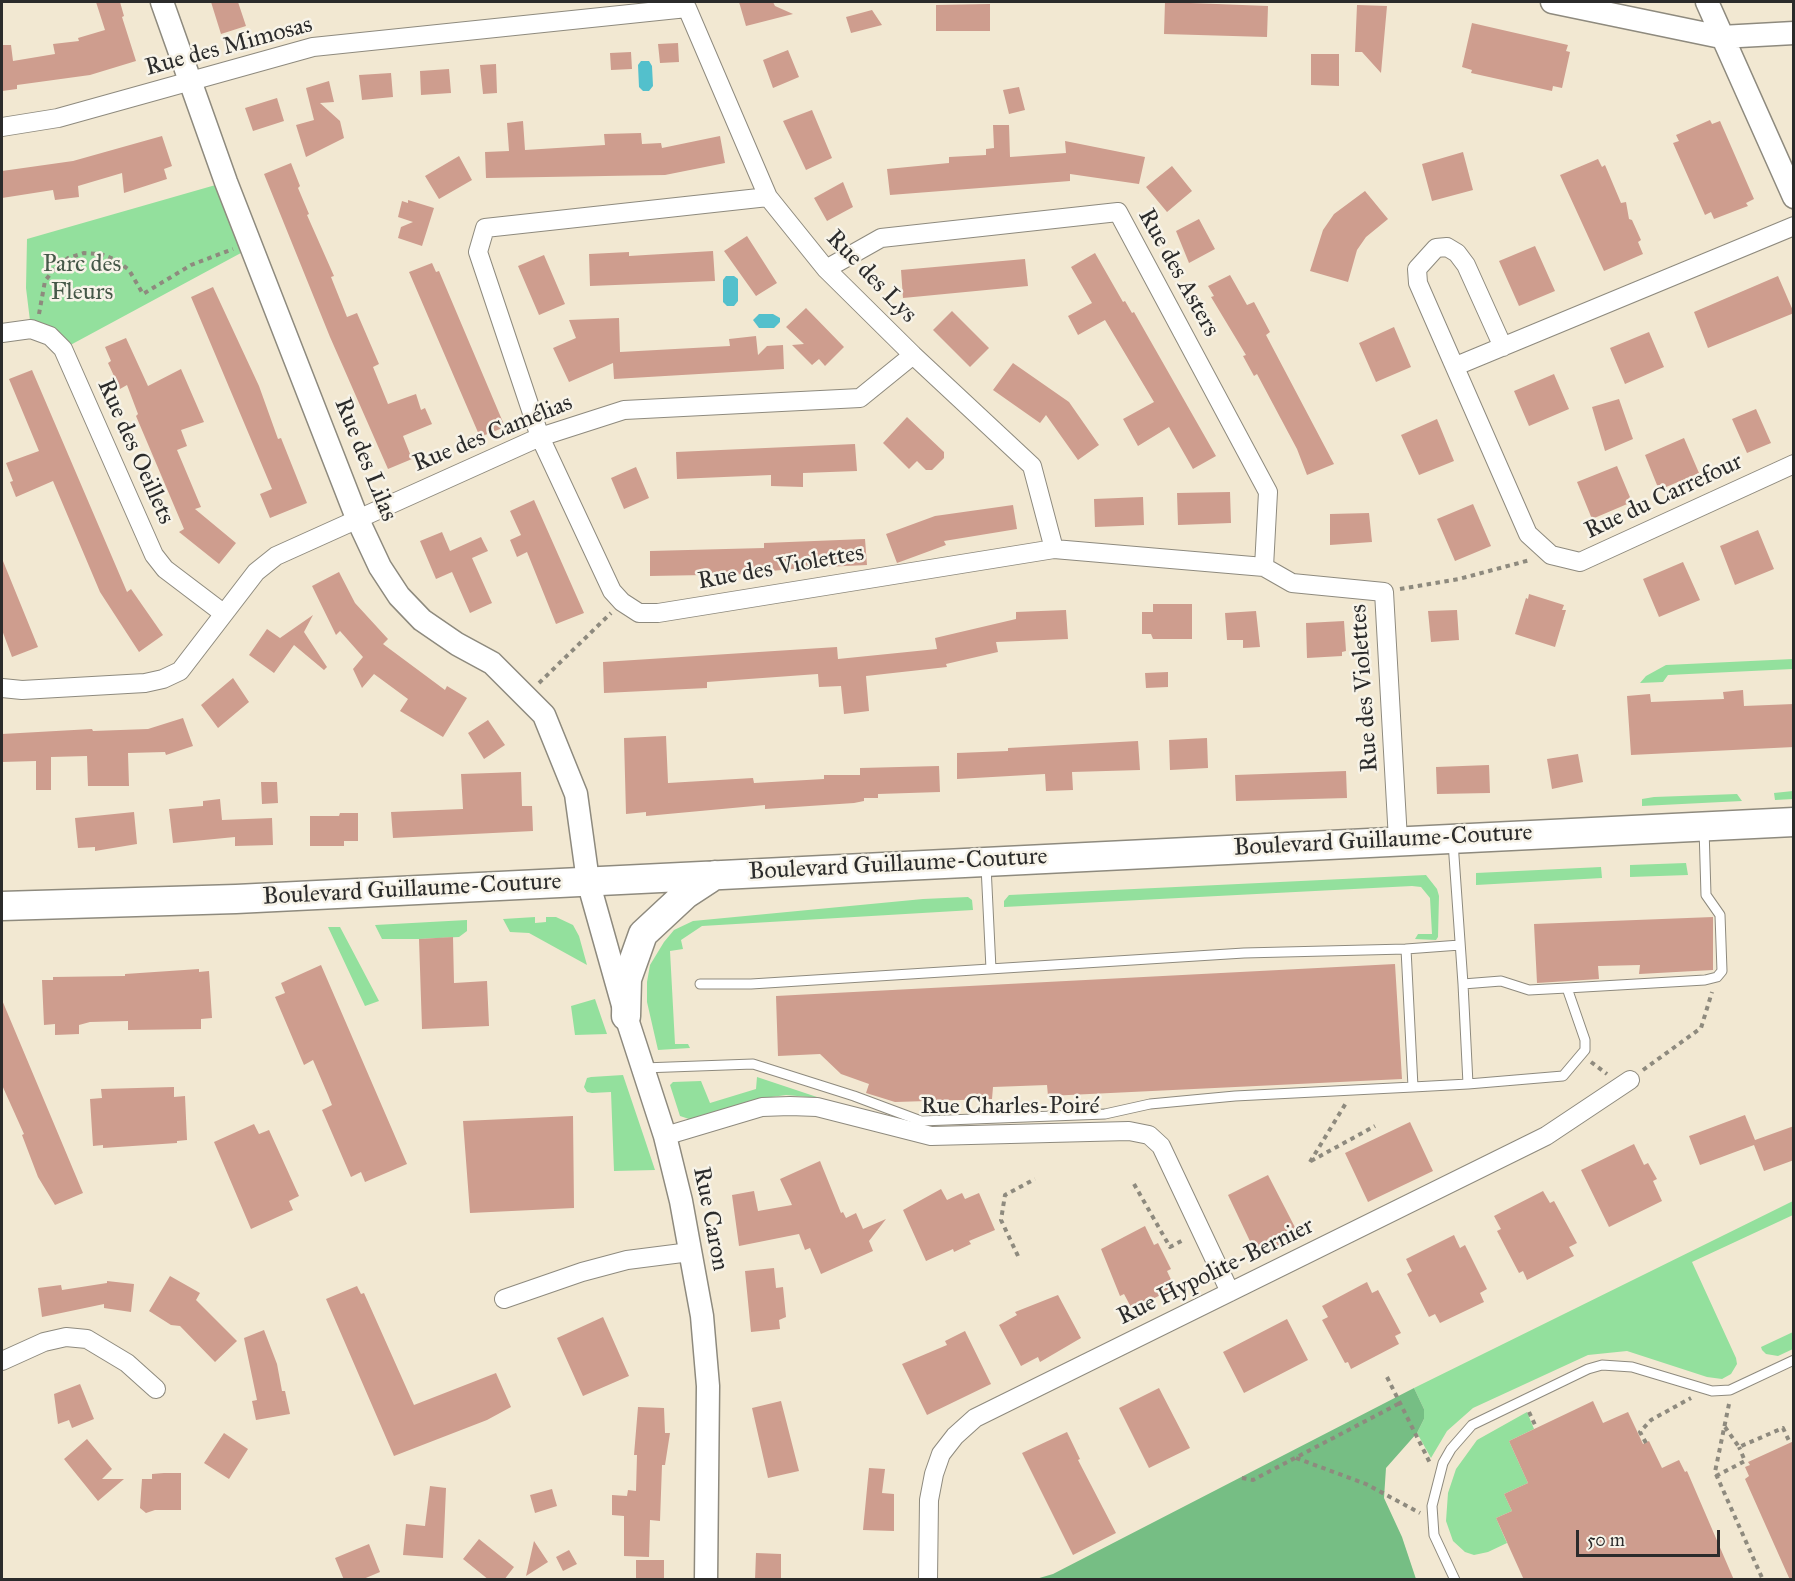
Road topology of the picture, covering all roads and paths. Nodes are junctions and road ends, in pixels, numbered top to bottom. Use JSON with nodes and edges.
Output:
{"nodes":[{"id":1,"x":162,"y":2,"type":"edge"},
{"id":2,"x":1552,"y":2,"type":"edge"},
{"id":3,"x":1707,"y":2,"type":"edge"},
{"id":4,"x":687,"y":8,"type":"joint"},
{"id":5,"x":1794,"y":33,"type":"edge"},
{"id":6,"x":1721,"y":37,"type":"junction"},
{"id":7,"x":192,"y":81,"type":"junction"},
{"id":8,"x":2,"y":127,"type":"edge"},
{"id":9,"x":768,"y":197,"type":"junction"},
{"id":10,"x":1794,"y":197,"type":"edge"},
{"id":11,"x":1794,"y":226,"type":"edge"},
{"id":12,"x":250,"y":243,"type":"junction"},
{"id":13,"x":826,"y":269,"type":"junction"},
{"id":14,"x":37,"y":331,"type":"junction"},
{"id":15,"x":2,"y":333,"type":"edge"},
{"id":16,"x":1503,"y":347,"type":"junction"},
{"id":17,"x":913,"y":355,"type":"junction"},
{"id":18,"x":1456,"y":366,"type":"junction"},
{"id":19,"x":540,"y":437,"type":"junction"},
{"id":20,"x":1794,"y":464,"type":"edge"},
{"id":21,"x":357,"y":518,"type":"junction"},
{"id":22,"x":1054,"y":549,"type":"junction"},
{"id":23,"x":1551,"y":555,"type":"junction"},
{"id":24,"x":1264,"y":567,"type":"junction"},
{"id":25,"x":1384,"y":592,"type":"junction"},
{"id":26,"x":622,"y":602,"type":"junction"},
{"id":27,"x":223,"y":613,"type":"junction"},
{"id":28,"x":540,"y":682,"type":"dead end"},
{"id":29,"x":2,"y":688,"type":"edge"},
{"id":30,"x":1794,"y":822,"type":"edge"},
{"id":31,"x":1704,"y":826,"type":"junction"},
{"id":32,"x":1453,"y":838,"type":"junction"},
{"id":33,"x":1398,"y":840,"type":"junction"},
{"id":34,"x":986,"y":861,"type":"junction"},
{"id":35,"x":716,"y":874,"type":"junction"},
{"id":36,"x":588,"y":881,"type":"junction"},
{"id":37,"x":2,"y":906,"type":"edge"},
{"id":38,"x":1460,"y":945,"type":"junction"},
{"id":39,"x":1407,"y":949,"type":"junction"},
{"id":40,"x":991,"y":969,"type":"junction"},
{"id":41,"x":1717,"y":977,"type":"junction"},
{"id":42,"x":699,"y":984,"type":"dead end"},
{"id":43,"x":1463,"y":984,"type":"junction"},
{"id":44,"x":1568,"y":988,"type":"junction"},
{"id":45,"x":626,"y":1016,"type":"junction"},
{"id":46,"x":1581,"y":1054,"type":"junction"},
{"id":47,"x":643,"y":1068,"type":"junction"},
{"id":48,"x":1626,"y":1083,"type":"junction"},
{"id":49,"x":1468,"y":1084,"type":"junction"},
{"id":50,"x":1413,"y":1087,"type":"junction"},
{"id":51,"x":1354,"y":1090,"type":"junction"},
{"id":52,"x":1375,"y":1126,"type":"dead end"},
{"id":53,"x":665,"y":1136,"type":"junction"},
{"id":54,"x":1035,"y":1179,"type":"dead end"},
{"id":55,"x":1134,"y":1184,"type":"dead end"},
{"id":56,"x":1200,"y":1231,"type":"junction"},
{"id":57,"x":690,"y":1252,"type":"junction"},
{"id":58,"x":1018,"y":1256,"type":"dead end"},
{"id":59,"x":1230,"y":1292,"type":"junction"},
{"id":60,"x":504,"y":1299,"type":"dead end"},
{"id":61,"x":1794,"y":1360,"type":"edge"},
{"id":62,"x":2,"y":1361,"type":"edge"},
{"id":63,"x":1387,"y":1377,"type":"dead end"},
{"id":64,"x":1697,"y":1387,"type":"junction"},
{"id":65,"x":156,"y":1389,"type":"dead end"},
{"id":66,"x":1400,"y":1404,"type":"junction"},
{"id":67,"x":1730,"y":1404,"type":"dead end"},
{"id":68,"x":1725,"y":1426,"type":"junction"},
{"id":69,"x":1646,"y":1443,"type":"dead end"},
{"id":70,"x":1790,"y":1443,"type":"dead end"},
{"id":71,"x":1739,"y":1447,"type":"junction"},
{"id":72,"x":1296,"y":1458,"type":"junction"},
{"id":73,"x":1440,"y":1470,"type":"junction"},
{"id":74,"x":1716,"y":1476,"type":"junction"},
{"id":75,"x":1242,"y":1478,"type":"dead end"},
{"id":76,"x":1432,"y":1518,"type":"junction"},
{"id":77,"x":706,"y":1580,"type":"edge"},
{"id":78,"x":928,"y":1580,"type":"edge"},
{"id":79,"x":1455,"y":1580,"type":"edge"},
{"id":80,"x":1762,"y":1580,"type":"edge"}],
"edges":[{"from":1,"to":7,"type":"street","name":"Rue des Lilas"},
{"from":2,"to":6,"type":"street"},
{"from":3,"to":6,"type":"street"},
{"from":4,"to":7,"type":"street","name":"Rue des Mimosas"},
{"from":4,"to":9,"type":"street","name":"Rue des Lys"},
{"from":5,"to":6,"type":"street"},
{"from":6,"to":10,"type":"street"},
{"from":7,"to":8,"type":"street","name":"Rue des Mimosas"},
{"from":7,"to":12,"type":"street","name":"Rue des Lilas"},
{"from":9,"to":13,"type":"street","name":"Rue des Lys"},
{"from":9,"to":19,"type":"street"},
{"from":11,"to":16,"type":"street"},
{"from":12,"to":14,"type":"path"},
{"from":12,"to":21,"type":"street","name":"Rue des Lilas"},
{"from":13,"to":17,"type":"street","name":"Rue des Lys"},
{"from":13,"to":24,"type":"street","name":"Rue des Asters"},
{"from":14,"to":15,"type":"street"},
{"from":14,"to":27,"type":"street","name":"Rue des Oeillets"},
{"from":16,"to":18,"type":"street"},
{"from":16,"to":18,"type":"street","name":"Rue du Carrefour"},
{"from":17,"to":19,"type":"street","name":"Rue des Camélias"},
{"from":17,"to":22,"type":"street","name":"Rue des Lys"},
{"from":18,"to":23,"type":"street","name":"Rue du Carrefour"},
{"from":19,"to":21,"type":"street","name":"Rue des Camélias"},
{"from":19,"to":26,"type":"street"},
{"from":20,"to":23,"type":"street","name":"Rue du Carrefour"},
{"from":21,"to":27,"type":"street","name":"Rue des Camélias"},
{"from":21,"to":36,"type":"street","name":"Rue des Lilas"},
{"from":22,"to":24,"type":"street","name":"Rue des Violettes"},
{"from":22,"to":26,"type":"street","name":"Rue des Violettes"},
{"from":23,"to":25,"type":"path"},
{"from":24,"to":25,"type":"street","name":"Rue des Violettes"},
{"from":25,"to":33,"type":"street","name":"Rue des Violettes"},
{"from":26,"to":28,"type":"path"},
{"from":27,"to":29,"type":"street","name":"Rue des Camélias"},
{"from":30,"to":31,"type":"main road","name":"Boulevard Guillaume-Couture"},
{"from":31,"to":32,"type":"main road","name":"Boulevard Guillaume-Couture"},
{"from":31,"to":41,"type":"lane"},
{"from":32,"to":33,"type":"main road","name":"Boulevard Guillaume-Couture"},
{"from":32,"to":38,"type":"lane"},
{"from":33,"to":34,"type":"main road","name":"Boulevard Guillaume-Couture"},
{"from":34,"to":35,"type":"main road","name":"Boulevard Guillaume-Couture"},
{"from":34,"to":40,"type":"lane"},
{"from":35,"to":36,"type":"main road","name":"Boulevard Guillaume-Couture"},
{"from":35,"to":45,"type":"main road"},
{"from":36,"to":37,"type":"main road","name":"Boulevard Guillaume-Couture"},
{"from":36,"to":45,"type":"street","name":"Rue Caron"},
{"from":38,"to":39,"type":"lane"},
{"from":38,"to":43,"type":"lane"},
{"from":39,"to":40,"type":"lane"},
{"from":39,"to":50,"type":"lane"},
{"from":40,"to":42,"type":"lane"},
{"from":41,"to":44,"type":"lane"},
{"from":41,"to":48,"type":"path"},
{"from":43,"to":44,"type":"lane"},
{"from":43,"to":49,"type":"lane"},
{"from":44,"to":46,"type":"lane"},
{"from":45,"to":47,"type":"street","name":"Rue Caron"},
{"from":46,"to":48,"type":"path"},
{"from":46,"to":49,"type":"lane"},
{"from":47,"to":51,"type":"lane"},
{"from":47,"to":53,"type":"street","name":"Rue Caron"},
{"from":48,"to":59,"type":"street","name":"Rue Hypolite-Bernier"},
{"from":49,"to":50,"type":"lane"},
{"from":50,"to":51,"type":"lane"},
{"from":51,"to":52,"type":"path"},
{"from":53,"to":56,"type":"street","name":"Rue Charles-Poiré"},
{"from":53,"to":57,"type":"street","name":"Rue Caron"},
{"from":54,"to":58,"type":"path"},
{"from":55,"to":56,"type":"path"},
{"from":56,"to":59,"type":"street","name":"Rue Charles-Poiré"},
{"from":57,"to":60,"type":"street"},
{"from":57,"to":77,"type":"street","name":"Rue Caron"},
{"from":59,"to":78,"type":"street","name":"Rue Hypolite-Bernier"},
{"from":61,"to":64,"type":"lane"},
{"from":62,"to":65,"type":"street"},
{"from":63,"to":66,"type":"path"},
{"from":64,"to":69,"type":"path"},
{"from":64,"to":73,"type":"lane"},
{"from":66,"to":72,"type":"path"},
{"from":66,"to":73,"type":"path"},
{"from":67,"to":68,"type":"path"},
{"from":68,"to":71,"type":"path"},
{"from":68,"to":74,"type":"path"},
{"from":70,"to":71,"type":"path"},
{"from":71,"to":74,"type":"path"},
{"from":72,"to":75,"type":"path"},
{"from":72,"to":76,"type":"path"},
{"from":73,"to":76,"type":"lane"},
{"from":74,"to":80,"type":"path"},
{"from":76,"to":79,"type":"lane"}]}
